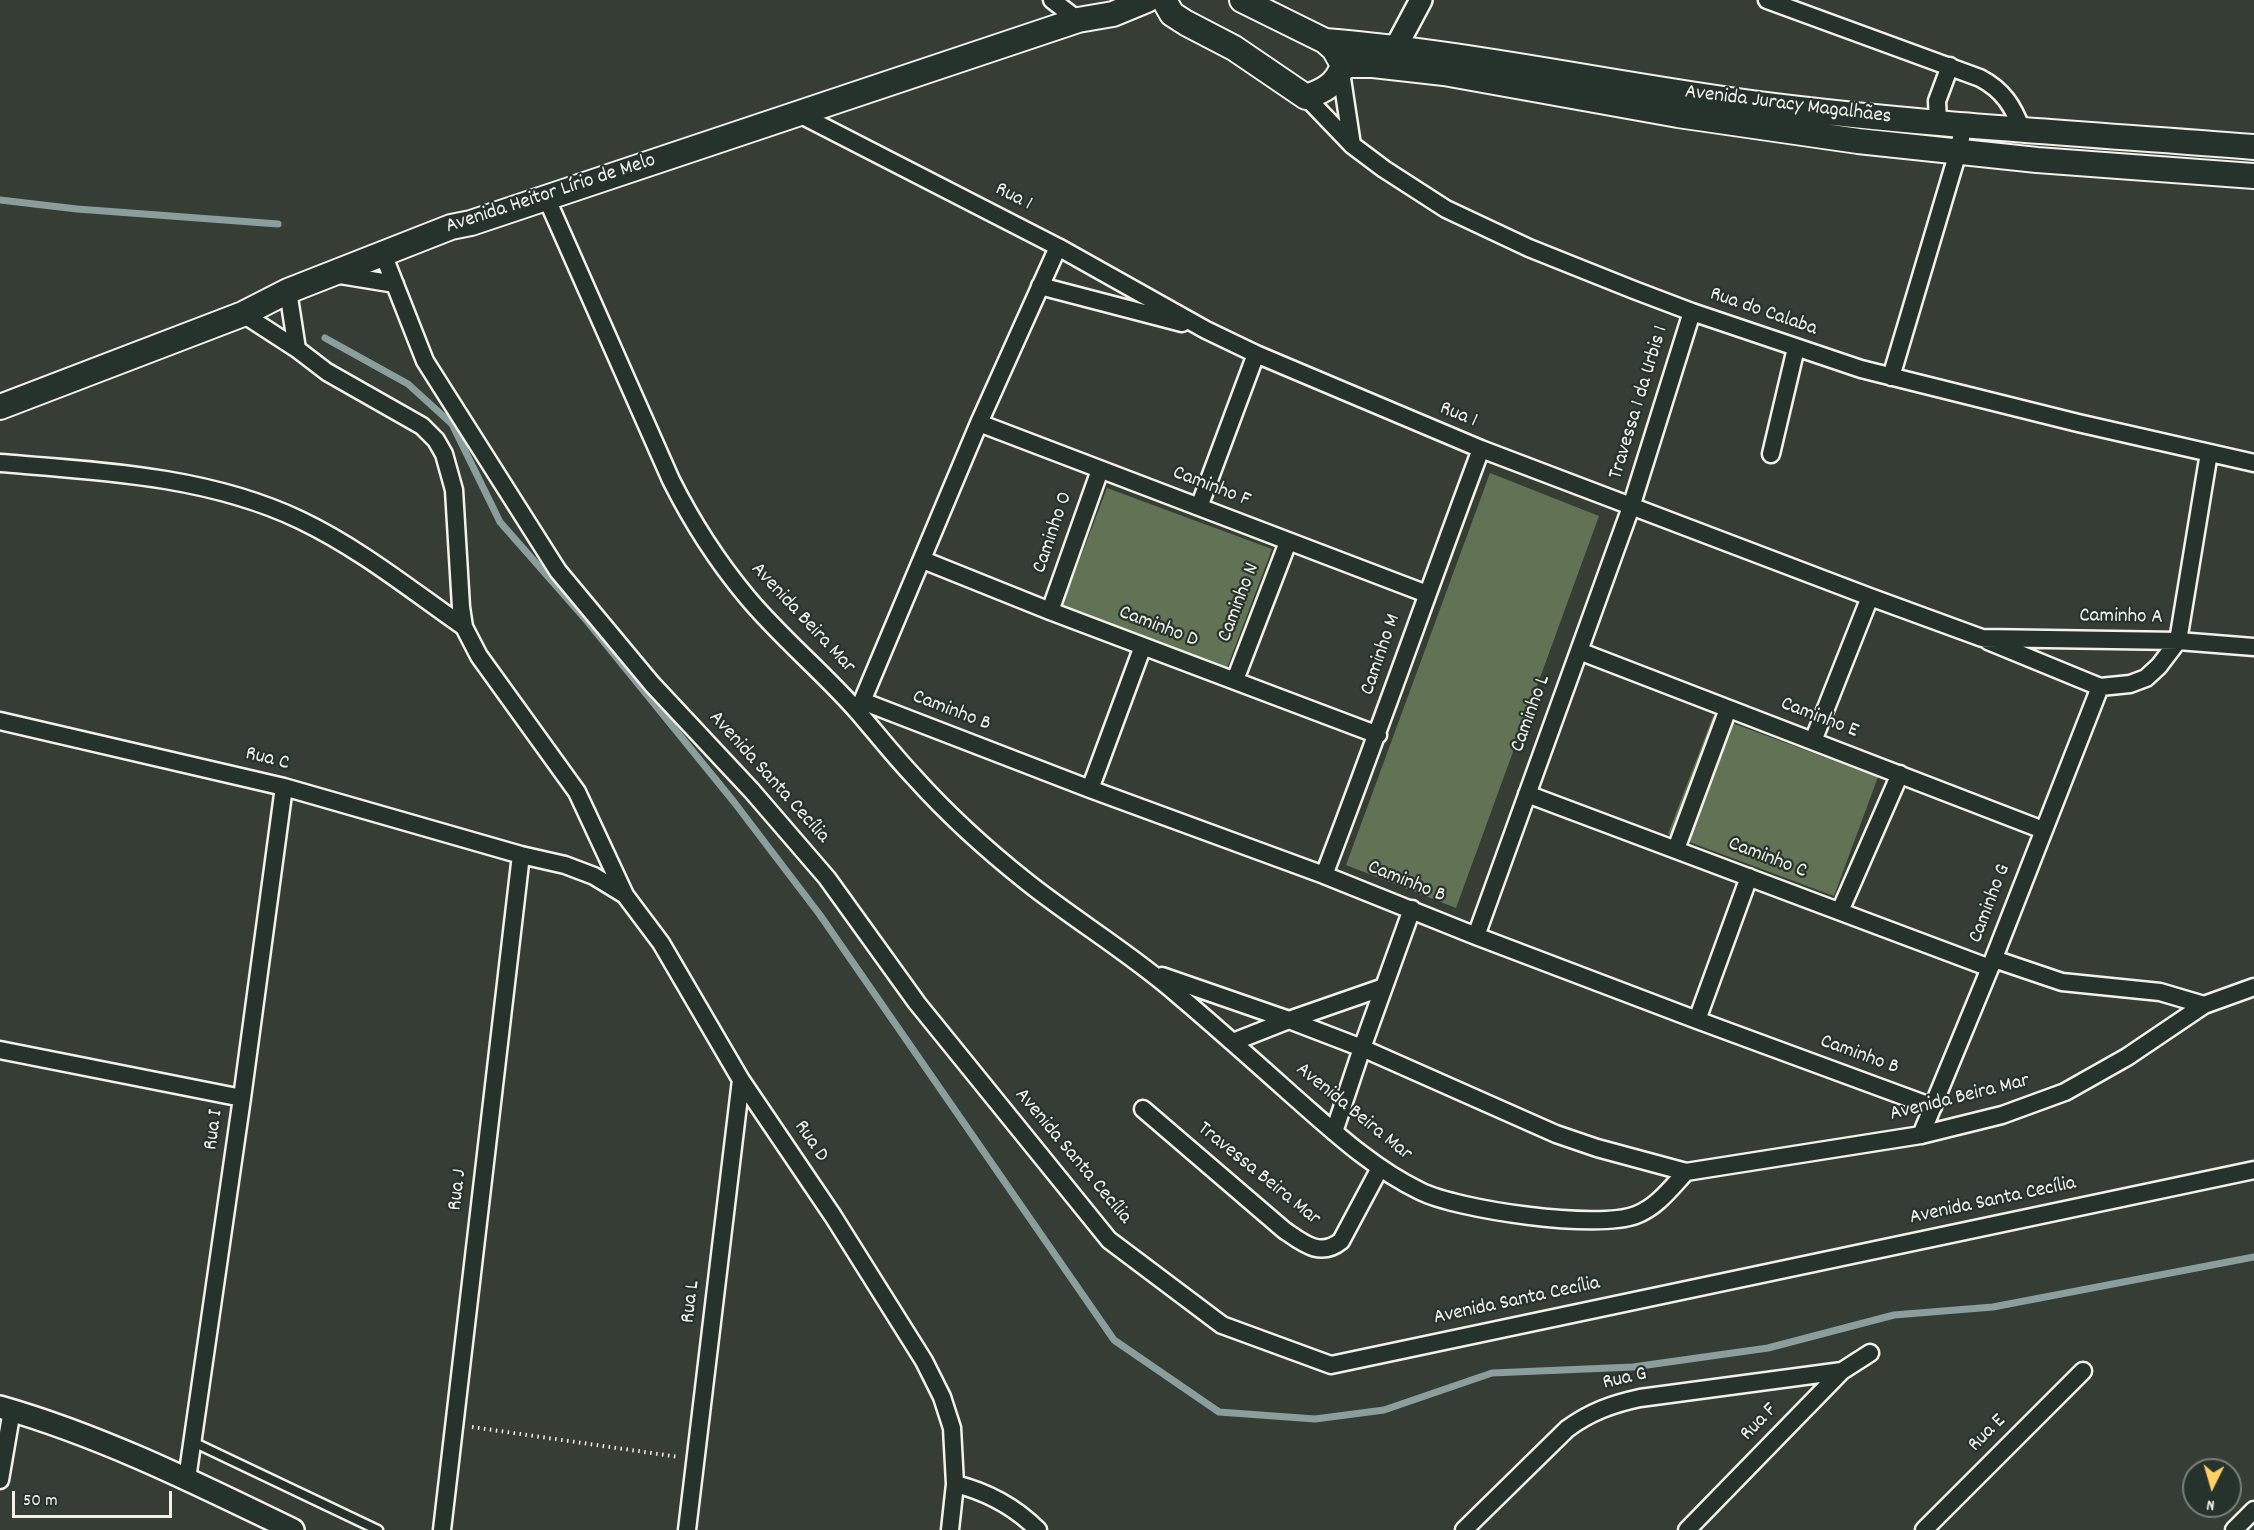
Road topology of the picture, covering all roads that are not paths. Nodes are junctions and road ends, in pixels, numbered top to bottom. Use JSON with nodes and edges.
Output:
{"nodes":[{"id":1,"x":1052,"y":0,"type":"edge"},
{"id":2,"x":1147,"y":0,"type":"edge"},
{"id":3,"x":1164,"y":0,"type":"edge"},
{"id":4,"x":1242,"y":0,"type":"edge"},
{"id":5,"x":1421,"y":0,"type":"edge"},
{"id":6,"x":1767,"y":0,"type":"edge"},
{"id":7,"x":1113,"y":14,"type":"junction"},
{"id":8,"x":1077,"y":20,"type":"junction"},
{"id":9,"x":1186,"y":23,"type":"junction"},
{"id":10,"x":1325,"y":41,"type":"junction"},
{"id":11,"x":1396,"y":46,"type":"junction"},
{"id":12,"x":1950,"y":66,"type":"junction"},
{"id":13,"x":1342,"y":69,"type":"junction"},
{"id":14,"x":1306,"y":97,"type":"junction"},
{"id":15,"x":796,"y":113,"type":"junction"},
{"id":16,"x":1938,"y":122,"type":"junction"},
{"id":17,"x":1964,"y":124,"type":"junction"},
{"id":18,"x":2022,"y":130,"type":"junction"},
{"id":19,"x":1352,"y":145,"type":"junction"},
{"id":20,"x":2254,"y":147,"type":"edge"},
{"id":21,"x":1958,"y":152,"type":"junction"},
{"id":22,"x":2254,"y":176,"type":"edge"},
{"id":23,"x":546,"y":197,"type":"junction"},
{"id":24,"x":1058,"y":247,"type":"junction"},
{"id":25,"x":383,"y":254,"type":"junction"},
{"id":26,"x":331,"y":274,"type":"junction"},
{"id":27,"x":395,"y":284,"type":"junction"},
{"id":28,"x":1040,"y":286,"type":"junction"},
{"id":29,"x":288,"y":291,"type":"junction"},
{"id":30,"x":1692,"y":312,"type":"junction"},
{"id":31,"x":243,"y":314,"type":"junction"},
{"id":32,"x":1206,"y":330,"type":"junction"},
{"id":33,"x":1796,"y":348,"type":"junction"},
{"id":34,"x":297,"y":349,"type":"junction"},
{"id":35,"x":1256,"y":354,"type":"junction"},
{"id":36,"x":1891,"y":377,"type":"junction"},
{"id":37,"x":0,"y":407,"type":"edge"},
{"id":38,"x":980,"y":423,"type":"junction"},
{"id":39,"x":1481,"y":449,"type":"junction"},
{"id":40,"x":2209,"y":453,"type":"junction"},
{"id":41,"x":1771,"y":454,"type":"dead end"},
{"id":42,"x":0,"y":463,"type":"edge"},
{"id":43,"x":2254,"y":463,"type":"edge"},
{"id":44,"x":1100,"y":470,"type":"junction"},
{"id":45,"x":1199,"y":507,"type":"junction"},
{"id":46,"x":1631,"y":507,"type":"junction"},
{"id":47,"x":1288,"y":542,"type":"junction"},
{"id":48,"x":923,"y":560,"type":"junction"},
{"id":49,"x":1427,"y":594,"type":"junction"},
{"id":50,"x":1870,"y":597,"type":"junction"},
{"id":51,"x":1050,"y":611,"type":"junction"},
{"id":52,"x":464,"y":627,"type":"junction"},
{"id":53,"x":1982,"y":638,"type":"junction"},
{"id":54,"x":2178,"y":641,"type":"junction"},
{"id":55,"x":1143,"y":646,"type":"junction"},
{"id":56,"x":2254,"y":647,"type":"edge"},
{"id":57,"x":1579,"y":651,"type":"junction"},
{"id":58,"x":1235,"y":681,"type":"junction"},
{"id":59,"x":2100,"y":687,"type":"junction"},
{"id":60,"x":860,"y":707,"type":"junction"},
{"id":61,"x":1728,"y":709,"type":"junction"},
{"id":62,"x":0,"y":721,"type":"edge"},
{"id":63,"x":1378,"y":735,"type":"junction"},
{"id":64,"x":1813,"y":741,"type":"junction"},
{"id":65,"x":1900,"y":774,"type":"junction"},
{"id":66,"x":284,"y":787,"type":"junction"},
{"id":67,"x":1090,"y":789,"type":"junction"},
{"id":68,"x":1527,"y":794,"type":"junction"},
{"id":69,"x":2043,"y":830,"type":"junction"},
{"id":70,"x":1676,"y":849,"type":"junction"},
{"id":71,"x":521,"y":855,"type":"junction"},
{"id":72,"x":1324,"y":875,"type":"junction"},
{"id":73,"x":1749,"y":876,"type":"junction"},
{"id":74,"x":625,"y":895,"type":"junction"},
{"id":75,"x":1412,"y":909,"type":"junction"},
{"id":76,"x":1840,"y":911,"type":"junction"},
{"id":77,"x":1476,"y":936,"type":"junction"},
{"id":78,"x":1992,"y":964,"type":"junction"},
{"id":79,"x":1153,"y":973,"type":"junction"},
{"id":80,"x":1384,"y":987,"type":"junction"},
{"id":81,"x":2254,"y":987,"type":"edge"},
{"id":82,"x":2204,"y":1005,"type":"junction"},
{"id":83,"x":1288,"y":1020,"type":"junction"},
{"id":84,"x":1697,"y":1020,"type":"junction"},
{"id":85,"x":1233,"y":1042,"type":"junction"},
{"id":86,"x":1362,"y":1048,"type":"junction"},
{"id":87,"x":0,"y":1050,"type":"edge"},
{"id":88,"x":741,"y":1080,"type":"junction"},
{"id":89,"x":243,"y":1098,"type":"junction"},
{"id":90,"x":1933,"y":1107,"type":"junction"},
{"id":91,"x":1143,"y":1108,"type":"dead end"},
{"id":92,"x":1334,"y":1132,"type":"junction"},
{"id":93,"x":1921,"y":1135,"type":"junction"},
{"id":94,"x":1380,"y":1168,"type":"junction"},
{"id":95,"x":2254,"y":1170,"type":"edge"},
{"id":96,"x":1686,"y":1172,"type":"junction"},
{"id":97,"x":1870,"y":1353,"type":"dead end"},
{"id":98,"x":1842,"y":1371,"type":"junction"},
{"id":99,"x":2083,"y":1371,"type":"dead end"},
{"id":100,"x":6,"y":1409,"type":"edge"},
{"id":101,"x":193,"y":1442,"type":"junction"},
{"id":102,"x":188,"y":1479,"type":"junction"},
{"id":103,"x":0,"y":1480,"type":"edge"},
{"id":104,"x":955,"y":1484,"type":"junction"},
{"id":105,"x":2254,"y":1510,"type":"edge"},
{"id":106,"x":293,"y":1530,"type":"edge"},
{"id":107,"x":378,"y":1530,"type":"edge"},
{"id":108,"x":442,"y":1530,"type":"edge"},
{"id":109,"x":687,"y":1530,"type":"edge"},
{"id":110,"x":950,"y":1530,"type":"edge"},
{"id":111,"x":1038,"y":1530,"type":"edge"},
{"id":112,"x":1464,"y":1530,"type":"edge"},
{"id":113,"x":1687,"y":1530,"type":"edge"},
{"id":114,"x":1924,"y":1530,"type":"edge"},
{"id":115,"x":2234,"y":1530,"type":"edge"}],
"edges":[{"from":1,"to":8,"type":"street"},
{"from":2,"to":7,"type":"main road","name":"Avenida Heitor Lírio de Melo"},
{"from":3,"to":9,"type":"main road"},
{"from":4,"to":10,"type":"main road"},
{"from":5,"to":11,"type":"street"},
{"from":6,"to":12,"type":"street"},
{"from":7,"to":8,"type":"main road","name":"Avenida Heitor Lírio de Melo"},
{"from":7,"to":9,"type":"main road","name":"Avenida Heitor Lírio de Melo"},
{"from":8,"to":15,"type":"main road","name":"Avenida Heitor Lírio de Melo"},
{"from":9,"to":14,"type":"main road"},
{"from":10,"to":11,"type":"main road","name":"Avenida Juracy Magalhães"},
{"from":10,"to":13,"type":"main road"},
{"from":11,"to":16,"type":"main road","name":"Avenida Juracy Magalhães"},
{"from":12,"to":16,"type":"street"},
{"from":12,"to":18,"type":"street"},
{"from":13,"to":14,"type":"main road"},
{"from":13,"to":19,"type":"street"},
{"from":13,"to":21,"type":"main road","name":"Avenida Juracy Magalhães"},
{"from":14,"to":19,"type":"street","name":"Rua do Calaba"},
{"from":15,"to":23,"type":"main road","name":"Avenida Heitor Lírio de Melo"},
{"from":15,"to":24,"type":"street","name":"Rua 1"},
{"from":16,"to":17,"type":"main road","name":"Avenida Juracy Magalhães"},
{"from":17,"to":18,"type":"main road","name":"Avenida Juracy Magalhães"},
{"from":17,"to":21,"type":"street"},
{"from":18,"to":20,"type":"main road","name":"Avenida Juracy Magalhães"},
{"from":19,"to":30,"type":"street","name":"Rua do Calaba"},
{"from":21,"to":22,"type":"main road","name":"Avenida Juracy Magalhães"},
{"from":21,"to":36,"type":"street"},
{"from":23,"to":25,"type":"main road","name":"Avenida Heitor Lírio de Melo"},
{"from":23,"to":60,"type":"street","name":"Avenida Beira Mar"},
{"from":24,"to":28,"type":"street"},
{"from":24,"to":32,"type":"street","name":"Rua 1"},
{"from":25,"to":26,"type":"main road","name":"Avenida Heitor Lírio de Melo"},
{"from":25,"to":27,"type":"street","name":"Avenida Santa Cecília"},
{"from":26,"to":27,"type":"street"},
{"from":26,"to":29,"type":"main road","name":"Avenida Heitor Lírio de Melo"},
{"from":27,"to":95,"type":"street","name":"Avenida Santa Cecília"},
{"from":28,"to":32,"type":"street","name":"Rua 1"},
{"from":28,"to":38,"type":"street"},
{"from":29,"to":31,"type":"main road","name":"Avenida Heitor Lírio de Melo"},
{"from":29,"to":34,"type":"street"},
{"from":30,"to":33,"type":"street","name":"Rua do Calaba"},
{"from":30,"to":46,"type":"street","name":"Travessa 1 da Urbis 1"},
{"from":31,"to":34,"type":"street"},
{"from":31,"to":37,"type":"main road","name":"Avenida Heitor Lírio de Melo"},
{"from":32,"to":35,"type":"street","name":"Rua 1"},
{"from":33,"to":36,"type":"street","name":"Rua do Calaba"},
{"from":33,"to":41,"type":"street"},
{"from":34,"to":52,"type":"street"},
{"from":35,"to":39,"type":"street","name":"Rua 1"},
{"from":35,"to":45,"type":"street"},
{"from":36,"to":40,"type":"street","name":"Rua do Calaba"},
{"from":38,"to":44,"type":"street","name":"Caminho F"},
{"from":38,"to":48,"type":"street"},
{"from":39,"to":46,"type":"street","name":"Rua 1"},
{"from":39,"to":49,"type":"street","name":"Caminho M"},
{"from":40,"to":43,"type":"street","name":"Rua do Calaba"},
{"from":40,"to":54,"type":"street"},
{"from":42,"to":52,"type":"street"},
{"from":44,"to":45,"type":"street","name":"Caminho F"},
{"from":44,"to":51,"type":"street","name":"Caminho O"},
{"from":45,"to":47,"type":"street","name":"Caminho F"},
{"from":46,"to":50,"type":"street","name":"Caminho A"},
{"from":46,"to":57,"type":"street","name":"Caminho L"},
{"from":47,"to":49,"type":"street","name":"Caminho F"},
{"from":47,"to":58,"type":"street","name":"Caminho N"},
{"from":48,"to":51,"type":"street","name":"Caminho D"},
{"from":48,"to":60,"type":"street"},
{"from":49,"to":63,"type":"street","name":"Caminho M"},
{"from":50,"to":53,"type":"street","name":"Caminho A"},
{"from":50,"to":64,"type":"street"},
{"from":51,"to":55,"type":"street","name":"Caminho D"},
{"from":52,"to":74,"type":"street"},
{"from":53,"to":54,"type":"street","name":"Caminho A"},
{"from":53,"to":59,"type":"street","name":"Caminho A"},
{"from":54,"to":56,"type":"street"},
{"from":54,"to":59,"type":"street","name":"Caminho A"},
{"from":55,"to":58,"type":"street","name":"Caminho D"},
{"from":55,"to":67,"type":"street"},
{"from":57,"to":61,"type":"street","name":"Caminho E"},
{"from":57,"to":68,"type":"street","name":"Caminho L"},
{"from":58,"to":63,"type":"street","name":"Caminho D"},
{"from":59,"to":69,"type":"street","name":"Caminho G"},
{"from":60,"to":67,"type":"street","name":"Caminho B"},
{"from":60,"to":79,"type":"street","name":"Avenida Beira Mar"},
{"from":61,"to":64,"type":"street","name":"Caminho E"},
{"from":61,"to":70,"type":"street"},
{"from":62,"to":66,"type":"street","name":"Rua C"},
{"from":63,"to":72,"type":"street","name":"Caminho M"},
{"from":64,"to":65,"type":"street","name":"Caminho E"},
{"from":65,"to":69,"type":"street","name":"Caminho E"},
{"from":65,"to":76,"type":"street"},
{"from":66,"to":71,"type":"street","name":"Rua C"},
{"from":66,"to":89,"type":"street","name":"Rua I"},
{"from":67,"to":72,"type":"street","name":"Caminho B"},
{"from":68,"to":70,"type":"street","name":"Caminho C"},
{"from":68,"to":77,"type":"street","name":"Caminho L"},
{"from":69,"to":78,"type":"street","name":"Caminho G"},
{"from":70,"to":73,"type":"street","name":"Caminho C"},
{"from":71,"to":74,"type":"street","name":"Rua D"},
{"from":71,"to":108,"type":"street","name":"Rua J"},
{"from":72,"to":75,"type":"street","name":"Caminho B"},
{"from":73,"to":76,"type":"street","name":"Caminho C"},
{"from":73,"to":84,"type":"street"},
{"from":74,"to":88,"type":"street","name":"Rua D"},
{"from":75,"to":77,"type":"street","name":"Caminho B"},
{"from":75,"to":80,"type":"street"},
{"from":76,"to":78,"type":"street","name":"Caminho C"},
{"from":77,"to":84,"type":"street","name":"Caminho B"},
{"from":78,"to":82,"type":"street","name":"Caminho C"},
{"from":78,"to":90,"type":"street","name":"Caminho G"},
{"from":79,"to":83,"type":"street","name":"Avenida Beira Mar"},
{"from":79,"to":85,"type":"street","name":"Avenida Beira Mar"},
{"from":80,"to":83,"type":"street"},
{"from":80,"to":86,"type":"street"},
{"from":81,"to":82,"type":"street","name":"Avenida Beira Mar"},
{"from":82,"to":93,"type":"street","name":"Avenida Beira Mar"},
{"from":83,"to":85,"type":"street"},
{"from":83,"to":86,"type":"street","name":"Avenida Beira Mar"},
{"from":84,"to":90,"type":"street","name":"Caminho B"},
{"from":85,"to":92,"type":"street","name":"Avenida Beira Mar"},
{"from":86,"to":92,"type":"street"},
{"from":86,"to":96,"type":"street","name":"Avenida Beira Mar"},
{"from":87,"to":89,"type":"street"},
{"from":88,"to":104,"type":"street","name":"Rua D"},
{"from":88,"to":109,"type":"street","name":"Rua L"},
{"from":89,"to":101,"type":"street","name":"Rua I"},
{"from":90,"to":93,"type":"street","name":"Caminho G"},
{"from":91,"to":94,"type":"street","name":"Travessa Beira Mar"},
{"from":92,"to":94,"type":"street","name":"Avenida Beira Mar"},
{"from":93,"to":96,"type":"street","name":"Avenida Beira Mar"},
{"from":94,"to":96,"type":"street","name":"Avenida Beira Mar"},
{"from":97,"to":98,"type":"street","name":"Rua F"},
{"from":98,"to":112,"type":"street","name":"Rua G"},
{"from":98,"to":113,"type":"street","name":"Rua F"},
{"from":99,"to":114,"type":"street","name":"Rua E"},
{"from":100,"to":102,"type":"street"},
{"from":100,"to":103,"type":"street"},
{"from":101,"to":102,"type":"street","name":"Rua I"},
{"from":101,"to":107,"type":"lane"},
{"from":102,"to":106,"type":"street"},
{"from":104,"to":110,"type":"street","name":"Rua D"},
{"from":104,"to":111,"type":"street"},
{"from":105,"to":115,"type":"street"}]}
